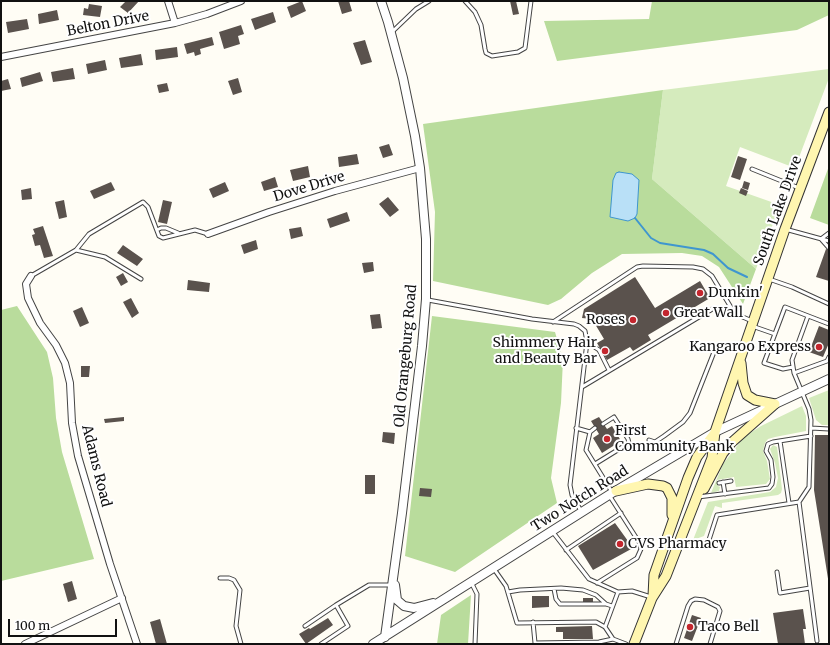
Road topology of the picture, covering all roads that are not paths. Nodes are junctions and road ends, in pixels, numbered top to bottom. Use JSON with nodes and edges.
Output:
{"nodes":[{"id":1,"x":168,"y":1,"type":"edge"},
{"id":2,"x":241,"y":1,"type":"edge"},
{"id":3,"x":381,"y":1,"type":"edge"},
{"id":4,"x":430,"y":1,"type":"edge"},
{"id":5,"x":465,"y":1,"type":"edge"},
{"id":6,"x":531,"y":1,"type":"edge"},
{"id":7,"x":175,"y":23,"type":"junction"},
{"id":8,"x":391,"y":33,"type":"junction"},
{"id":9,"x":1,"y":57,"type":"edge"},
{"id":10,"x":829,"y":112,"type":"edge"},
{"id":11,"x":420,"y":168,"type":"junction"},
{"id":12,"x":752,"y":169,"type":"dead end"},
{"id":13,"x":800,"y":188,"type":"junction"},
{"id":14,"x":786,"y":229,"type":"junction"},
{"id":15,"x":157,"y":230,"type":"junction"},
{"id":16,"x":178,"y":233,"type":"junction"},
{"id":17,"x":208,"y":234,"type":"joint"},
{"id":18,"x":829,"y":236,"type":"edge"},
{"id":19,"x":821,"y":239,"type":"junction"},
{"id":20,"x":829,"y":241,"type":"edge"},
{"id":21,"x":829,"y":245,"type":"edge"},
{"id":22,"x":829,"y":248,"type":"edge"},
{"id":23,"x":76,"y":250,"type":"junction"},
{"id":24,"x":31,"y":276,"type":"joint"},
{"id":25,"x":141,"y":279,"type":"dead end"},
{"id":26,"x":769,"y":279,"type":"junction"},
{"id":27,"x":426,"y":299,"type":"junction"},
{"id":28,"x":829,"y":304,"type":"edge"},
{"id":29,"x":735,"y":314,"type":"junction"},
{"id":30,"x":808,"y":316,"type":"junction"},
{"id":31,"x":553,"y":322,"type":"junction"},
{"id":32,"x":753,"y":324,"type":"junction"},
{"id":33,"x":829,"y":324,"type":"edge"},
{"id":34,"x":775,"y":334,"type":"junction"},
{"id":35,"x":587,"y":342,"type":"junction"},
{"id":36,"x":716,"y":347,"type":"dead end"},
{"id":37,"x":829,"y":357,"type":"edge"},
{"id":38,"x":740,"y":358,"type":"junction"},
{"id":39,"x":793,"y":367,"type":"junction"},
{"id":40,"x":609,"y":370,"type":"junction"},
{"id":41,"x":794,"y":373,"type":"junction"},
{"id":42,"x":829,"y":379,"type":"edge"},
{"id":43,"x":582,"y":387,"type":"junction"},
{"id":44,"x":801,"y":391,"type":"junction"},
{"id":45,"x":775,"y":404,"type":"junction"},
{"id":46,"x":603,"y":424,"type":"dead end"},
{"id":47,"x":576,"y":428,"type":"junction"},
{"id":48,"x":595,"y":428,"type":"dead end"},
{"id":49,"x":811,"y":428,"type":"junction"},
{"id":50,"x":829,"y":429,"type":"edge"},
{"id":51,"x":590,"y":432,"type":"junction"},
{"id":52,"x":715,"y":432,"type":"junction"},
{"id":53,"x":811,"y":436,"type":"junction"},
{"id":54,"x":649,"y":440,"type":"dead end"},
{"id":55,"x":780,"y":441,"type":"junction"},
{"id":56,"x":595,"y":464,"type":"junction"},
{"id":57,"x":731,"y":481,"type":"dead end"},
{"id":58,"x":723,"y":482,"type":"junction"},
{"id":59,"x":719,"y":483,"type":"dead end"},
{"id":60,"x":612,"y":493,"type":"junction"},
{"id":61,"x":725,"y":494,"type":"junction"},
{"id":62,"x":696,"y":497,"type":"junction"},
{"id":63,"x":798,"y":502,"type":"junction"},
{"id":64,"x":789,"y":503,"type":"junction"},
{"id":65,"x":582,"y":512,"type":"junction"},
{"id":66,"x":621,"y":513,"type":"junction"},
{"id":67,"x":552,"y":531,"type":"junction"},
{"id":68,"x":669,"y":535,"type":"junction"},
{"id":69,"x":677,"y":545,"type":"junction"},
{"id":70,"x":566,"y":550,"type":"junction"},
{"id":71,"x":493,"y":568,"type":"junction"},
{"id":72,"x":777,"y":572,"type":"dead end"},
{"id":73,"x":393,"y":575,"type":"junction"},
{"id":74,"x":220,"y":578,"type":"dead end"},
{"id":75,"x":471,"y":582,"type":"junction"},
{"id":76,"x":596,"y":583,"type":"junction"},
{"id":77,"x":392,"y":586,"type":"junction"},
{"id":78,"x":810,"y":588,"type":"junction"},
{"id":79,"x":554,"y":589,"type":"junction"},
{"id":80,"x":508,"y":592,"type":"junction"},
{"id":81,"x":618,"y":592,"type":"junction"},
{"id":82,"x":122,"y":598,"type":"junction"},
{"id":83,"x":652,"y":598,"type":"junction"},
{"id":84,"x":444,"y":600,"type":"junction"},
{"id":85,"x":606,"y":604,"type":"junction"},
{"id":86,"x":336,"y":605,"type":"junction"},
{"id":87,"x":612,"y":606,"type":"junction"},
{"id":88,"x":533,"y":622,"type":"junction"},
{"id":89,"x":305,"y":626,"type":"dead end"},
{"id":90,"x":605,"y":628,"type":"junction"},
{"id":91,"x":613,"y":639,"type":"junction"},
{"id":92,"x":384,"y":640,"type":"edge"},
{"id":93,"x":817,"y":642,"type":"dead end"},
{"id":94,"x":25,"y":644,"type":"edge"},
{"id":95,"x":137,"y":644,"type":"edge"},
{"id":96,"x":241,"y":644,"type":"edge"},
{"id":97,"x":321,"y":644,"type":"edge"},
{"id":98,"x":373,"y":644,"type":"edge"},
{"id":99,"x":475,"y":644,"type":"edge"},
{"id":100,"x":626,"y":644,"type":"edge"},
{"id":101,"x":634,"y":644,"type":"edge"},
{"id":102,"x":676,"y":644,"type":"edge"},
{"id":103,"x":710,"y":644,"type":"edge"}],
"edges":[{"from":1,"to":7,"type":"street"},
{"from":2,"to":7,"type":"street","name":"Belton Drive"},
{"from":3,"to":8,"type":"street","name":"Old Orangeburg Road"},
{"from":4,"to":8,"type":"lane"},
{"from":5,"to":6,"type":"lane"},
{"from":7,"to":9,"type":"street","name":"Belton Drive"},
{"from":8,"to":11,"type":"street","name":"Old Orangeburg Road"},
{"from":10,"to":13,"type":"main road","name":"South Lake Drive"},
{"from":11,"to":17,"type":"street","name":"Dove Drive"},
{"from":11,"to":27,"type":"street","name":"Old Orangeburg Road"},
{"from":12,"to":13,"type":"lane"},
{"from":13,"to":14,"type":"main road","name":"South Lake Drive"},
{"from":14,"to":19,"type":"lane"},
{"from":14,"to":26,"type":"main road","name":"South Lake Drive"},
{"from":15,"to":16,"type":"lane"},
{"from":15,"to":16,"type":"lane"},
{"from":15,"to":23,"type":"lane"},
{"from":16,"to":17,"type":"lane"},
{"from":18,"to":19,"type":"lane"},
{"from":19,"to":20,"type":"lane"},
{"from":19,"to":21,"type":"lane"},
{"from":19,"to":22,"type":"lane"},
{"from":23,"to":24,"type":"lane"},
{"from":23,"to":25,"type":"lane"},
{"from":24,"to":82,"type":"street","name":"Adams Road"},
{"from":26,"to":28,"type":"lane"},
{"from":26,"to":32,"type":"main road","name":"South Lake Drive"},
{"from":27,"to":31,"type":"lane"},
{"from":27,"to":73,"type":"street","name":"Old Orangeburg Road"},
{"from":29,"to":31,"type":"lane"},
{"from":29,"to":32,"type":"lane"},
{"from":29,"to":40,"type":"lane"},
{"from":30,"to":33,"type":"lane"},
{"from":30,"to":34,"type":"lane"},
{"from":30,"to":39,"type":"lane"},
{"from":31,"to":35,"type":"lane"},
{"from":32,"to":34,"type":"lane"},
{"from":32,"to":38,"type":"main road","name":"South Lake Drive"},
{"from":34,"to":39,"type":"lane"},
{"from":35,"to":40,"type":"lane"},
{"from":35,"to":43,"type":"lane"},
{"from":36,"to":54,"type":"lane"},
{"from":37,"to":41,"type":"lane"},
{"from":38,"to":45,"type":"main road"},
{"from":38,"to":52,"type":"main road","name":"South Lake Drive"},
{"from":39,"to":41,"type":"lane"},
{"from":40,"to":43,"type":"lane"},
{"from":41,"to":44,"type":"lane"},
{"from":42,"to":44,"type":"street","name":"Two Notch Road"},
{"from":43,"to":47,"type":"lane"},
{"from":44,"to":45,"type":"street","name":"Two Notch Road"},
{"from":44,"to":49,"type":"lane"},
{"from":45,"to":52,"type":"street","name":"Two Notch Road"},
{"from":45,"to":62,"type":"main road"},
{"from":46,"to":56,"type":"lane"},
{"from":47,"to":51,"type":"lane"},
{"from":47,"to":65,"type":"lane"},
{"from":48,"to":51,"type":"lane"},
{"from":49,"to":50,"type":"lane"},
{"from":49,"to":53,"type":"lane"},
{"from":51,"to":56,"type":"lane"},
{"from":52,"to":60,"type":"street","name":"Two Notch Road"},
{"from":52,"to":62,"type":"main road","name":"South Lake Drive"},
{"from":52,"to":68,"type":"main road","name":"South Lake Drive"},
{"from":53,"to":55,"type":"lane"},
{"from":53,"to":63,"type":"lane"},
{"from":55,"to":61,"type":"lane"},
{"from":55,"to":64,"type":"lane"},
{"from":56,"to":60,"type":"lane"},
{"from":57,"to":58,"type":"lane"},
{"from":58,"to":59,"type":"lane"},
{"from":58,"to":61,"type":"lane"},
{"from":60,"to":65,"type":"street","name":"Two Notch Road"},
{"from":60,"to":66,"type":"lane"},
{"from":60,"to":68,"type":"main road"},
{"from":61,"to":62,"type":"lane"},
{"from":62,"to":69,"type":"main road","name":"South Lake Drive"},
{"from":63,"to":64,"type":"lane"},
{"from":63,"to":78,"type":"lane"},
{"from":64,"to":69,"type":"lane"},
{"from":65,"to":67,"type":"street","name":"Two Notch Road"},
{"from":66,"to":70,"type":"lane"},
{"from":66,"to":76,"type":"lane"},
{"from":67,"to":70,"type":"lane"},
{"from":67,"to":71,"type":"street","name":"Two Notch Road"},
{"from":68,"to":83,"type":"main road","name":"South Lake Drive"},
{"from":69,"to":83,"type":"main road","name":"South Lake Drive"},
{"from":70,"to":76,"type":"lane"},
{"from":71,"to":75,"type":"street","name":"Two Notch Road"},
{"from":71,"to":80,"type":"lane"},
{"from":72,"to":78,"type":"lane"},
{"from":73,"to":77,"type":"street","name":"Old Orangeburg Road"},
{"from":73,"to":84,"type":"street"},
{"from":74,"to":96,"type":"lane"},
{"from":75,"to":84,"type":"street","name":"Two Notch Road"},
{"from":75,"to":99,"type":"lane"},
{"from":76,"to":81,"type":"lane"},
{"from":77,"to":86,"type":"lane"},
{"from":77,"to":92,"type":"street","name":"Old Orangeburg Road"},
{"from":78,"to":93,"type":"lane"},
{"from":79,"to":80,"type":"lane"},
{"from":79,"to":85,"type":"lane"},
{"from":79,"to":85,"type":"lane"},
{"from":80,"to":88,"type":"lane"},
{"from":81,"to":83,"type":"lane"},
{"from":81,"to":87,"type":"lane"},
{"from":82,"to":94,"type":"street"},
{"from":82,"to":95,"type":"street","name":"Adams Road"},
{"from":83,"to":101,"type":"main road","name":"South Lake Drive"},
{"from":84,"to":92,"type":"street","name":"Two Notch Road"},
{"from":85,"to":87,"type":"lane"},
{"from":86,"to":89,"type":"lane"},
{"from":86,"to":97,"type":"lane"},
{"from":87,"to":90,"type":"lane"},
{"from":88,"to":90,"type":"lane"},
{"from":88,"to":91,"type":"lane"},
{"from":90,"to":91,"type":"lane"},
{"from":91,"to":100,"type":"lane"},
{"from":92,"to":98,"type":"street","name":"Two Notch Road"},
{"from":102,"to":103,"type":"lane"}]}
